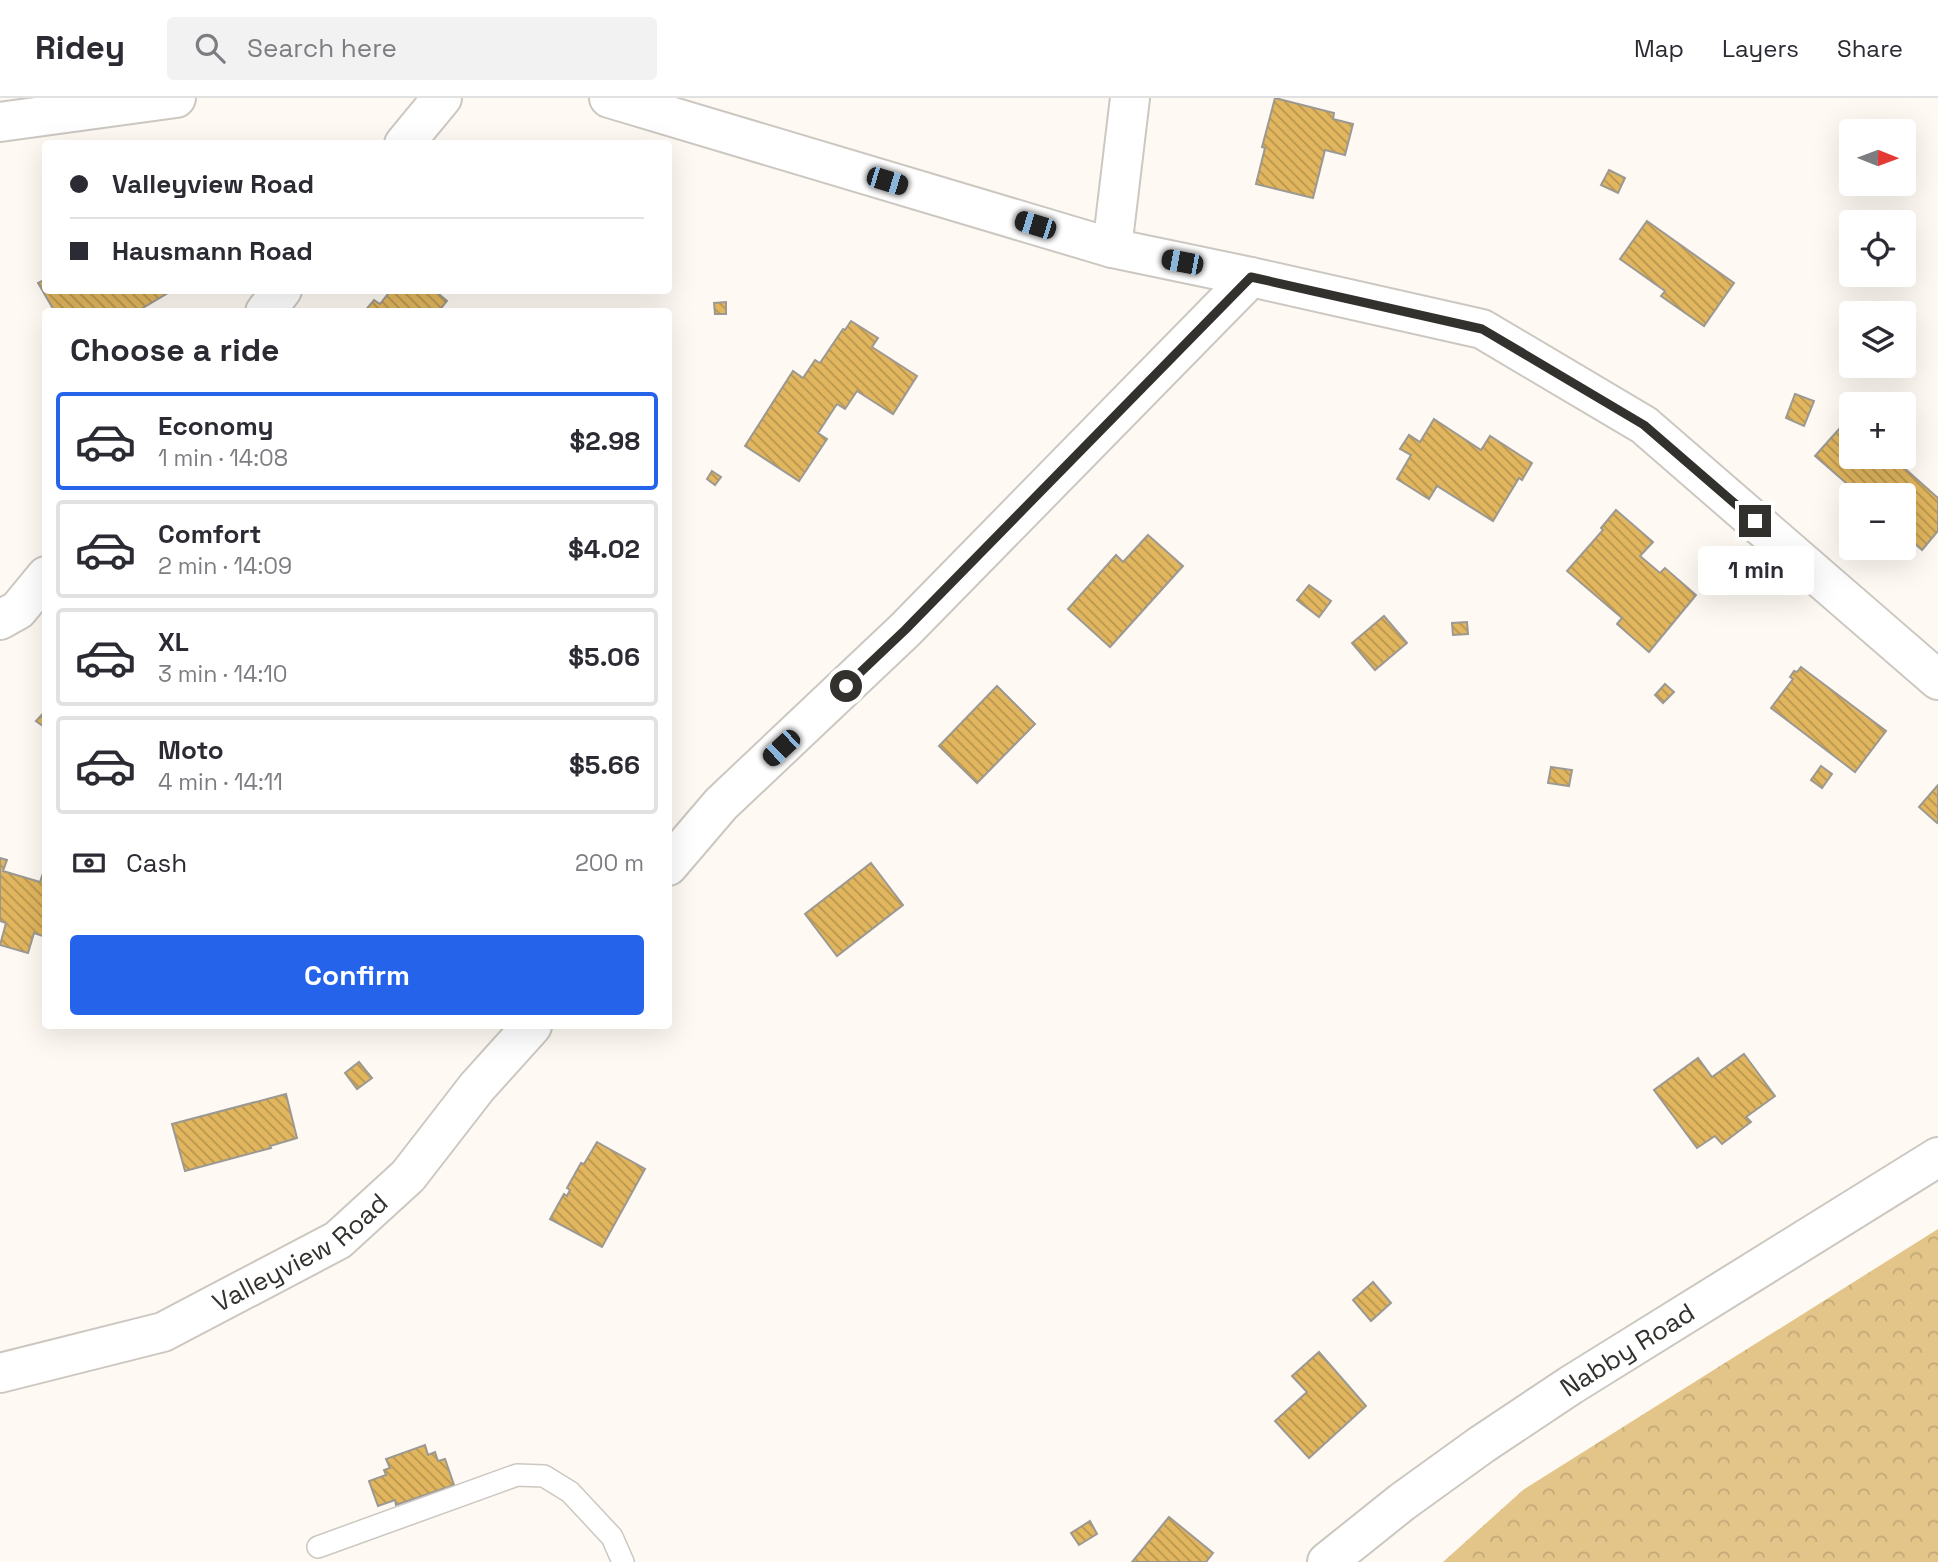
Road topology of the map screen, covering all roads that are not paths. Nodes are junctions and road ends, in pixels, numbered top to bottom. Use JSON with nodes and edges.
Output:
{"nodes":[{"id":1,"x":176,"y":98,"type":"edge"},
{"id":2,"x":442,"y":98,"type":"edge"},
{"id":3,"x":609,"y":98,"type":"edge"},
{"id":4,"x":1130,"y":98,"type":"edge"},
{"id":5,"x":0,"y":122,"type":"edge"},
{"id":6,"x":407,"y":140,"type":"edge"},
{"id":7,"x":1112,"y":248,"type":"junction"},
{"id":8,"x":1251,"y":277,"type":"junction"},
{"id":9,"x":279,"y":294,"type":"edge"},
{"id":10,"x":268,"y":308,"type":"edge"},
{"id":11,"x":42,"y":581,"type":"edge"},
{"id":12,"x":0,"y":620,"type":"edge"},
{"id":13,"x":1938,"y":680,"type":"edge"},
{"id":14,"x":672,"y":861,"type":"edge"},
{"id":15,"x":529,"y":1029,"type":"edge"},
{"id":16,"x":1938,"y":1157,"type":"edge"},
{"id":17,"x":0,"y":1373,"type":"edge"},
{"id":18,"x":318,"y":1547,"type":"dead end"},
{"id":19,"x":622,"y":1562,"type":"edge"},
{"id":20,"x":1327,"y":1562,"type":"edge"}],
"edges":[{"from":1,"to":5,"type":"street"},
{"from":2,"to":6,"type":"street"},
{"from":3,"to":7,"type":"street"},
{"from":4,"to":7,"type":"street"},
{"from":7,"to":8,"type":"street"},
{"from":8,"to":13,"type":"street"},
{"from":8,"to":14,"type":"street"},
{"from":9,"to":10,"type":"street"},
{"from":11,"to":12,"type":"street"},
{"from":15,"to":17,"type":"street","name":"Valleyview Road"},
{"from":16,"to":20,"type":"street","name":"Nabby Road"},
{"from":18,"to":19,"type":"lane"}]}
